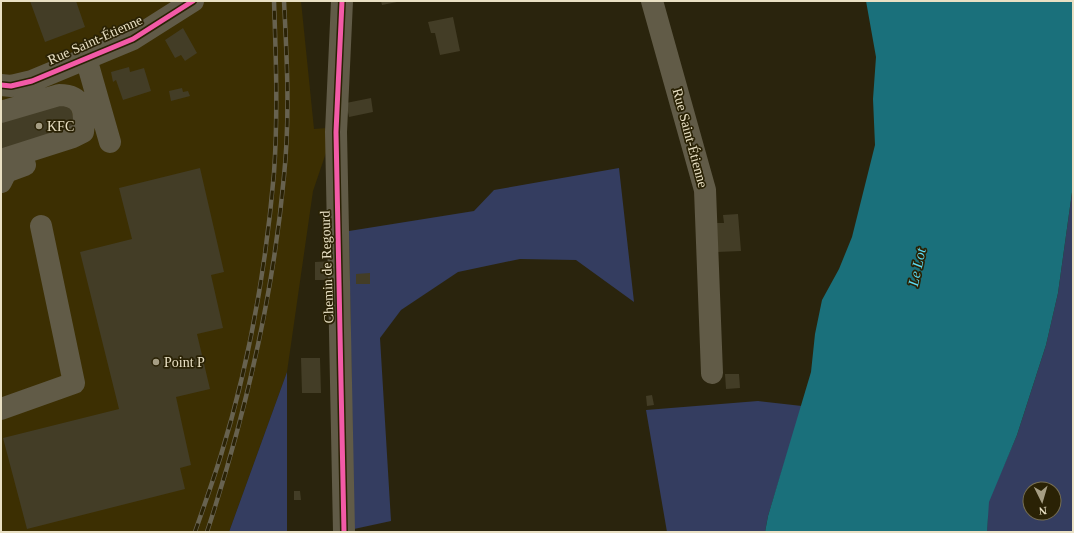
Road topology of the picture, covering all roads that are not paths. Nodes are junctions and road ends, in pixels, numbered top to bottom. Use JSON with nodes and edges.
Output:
{"nodes":[{"id":1,"x":193,"y":1,"type":"edge"},
{"id":2,"x":342,"y":1,"type":"edge"},
{"id":3,"x":652,"y":1,"type":"edge"},
{"id":4,"x":86,"y":58,"type":"junction"},
{"id":5,"x":1,"y":85,"type":"edge"},
{"id":6,"x":1,"y":112,"type":"edge"},
{"id":7,"x":110,"y":142,"type":"dead end"},
{"id":8,"x":1,"y":160,"type":"edge"},
{"id":9,"x":25,"y":165,"type":"dead end"},
{"id":10,"x":1,"y":182,"type":"edge"},
{"id":11,"x":41,"y":226,"type":"dead end"},
{"id":12,"x":712,"y":373,"type":"dead end"},
{"id":13,"x":1,"y":409,"type":"edge"},
{"id":14,"x":344,"y":532,"type":"edge"}],
"edges":[{"from":1,"to":4,"type":"street","name":"Rue Saint-Étienne"},
{"from":2,"to":14,"type":"street","name":"Chemin de Regourd"},
{"from":3,"to":12,"type":"street","name":"Rue Saint-Étienne"},
{"from":4,"to":5,"type":"street","name":"Rue Saint-Étienne"},
{"from":4,"to":7,"type":"street"},
{"from":6,"to":8,"type":"street"},
{"from":9,"to":10,"type":"street"},
{"from":11,"to":13,"type":"street"}]}
